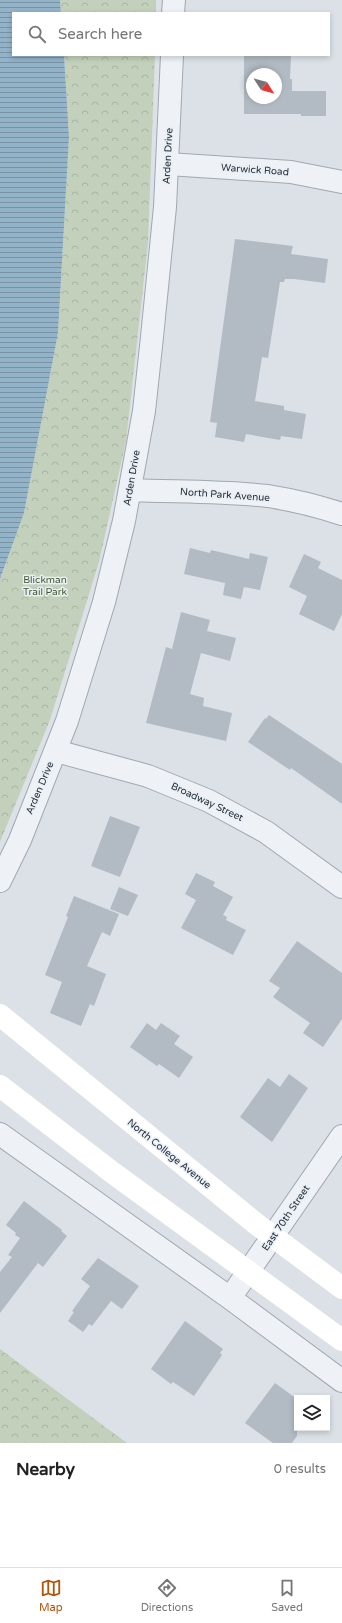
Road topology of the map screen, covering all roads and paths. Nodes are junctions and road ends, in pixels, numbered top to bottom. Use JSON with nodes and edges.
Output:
{"nodes":[{"id":1,"x":174,"y":0,"type":"edge"},
{"id":2,"x":173,"y":12,"type":"edge"},
{"id":3,"x":172,"y":56,"type":"edge"},
{"id":4,"x":168,"y":164,"type":"junction"},
{"id":5,"x":342,"y":182,"type":"edge"},
{"id":6,"x":130,"y":490,"type":"junction"},
{"id":7,"x":342,"y":514,"type":"edge"},
{"id":8,"x":56,"y":751,"type":"junction"},
{"id":9,"x":0,"y":881,"type":"edge"},
{"id":10,"x":342,"y":887,"type":"edge"},
{"id":11,"x":0,"y":1015,"type":"edge"},
{"id":12,"x":0,"y":1086,"type":"edge"},
{"id":13,"x":0,"y":1134,"type":"edge"},
{"id":14,"x":342,"y":1136,"type":"edge"},
{"id":15,"x":273,"y":1237,"type":"junction"},
{"id":16,"x":249,"y":1272,"type":"junction"},
{"id":17,"x":342,"y":1288,"type":"edge"},
{"id":18,"x":230,"y":1298,"type":"junction"},
{"id":19,"x":342,"y":1340,"type":"edge"},
{"id":20,"x":342,"y":1381,"type":"edge"}],
"edges":[{"from":1,"to":2,"type":"street"},
{"from":3,"to":4,"type":"street","name":"Arden Drive"},
{"from":4,"to":5,"type":"street","name":"Warwick Road"},
{"from":4,"to":6,"type":"street","name":"Arden Drive"},
{"from":6,"to":7,"type":"street","name":"North Park Avenue"},
{"from":6,"to":8,"type":"street","name":"Arden Drive"},
{"from":8,"to":9,"type":"street","name":"Arden Drive"},
{"from":8,"to":10,"type":"street","name":"Broadway Street"},
{"from":11,"to":15,"type":"main road","name":"North College Avenue"},
{"from":12,"to":16,"type":"main road"},
{"from":13,"to":18,"type":"street"},
{"from":14,"to":15,"type":"street","name":"East 70th Street"},
{"from":15,"to":16,"type":"street","name":"East 70th Street"},
{"from":15,"to":17,"type":"main road","name":"North College Avenue"},
{"from":16,"to":18,"type":"street","name":"East 70th Street"},
{"from":16,"to":19,"type":"main road"},
{"from":18,"to":20,"type":"street"}]}
